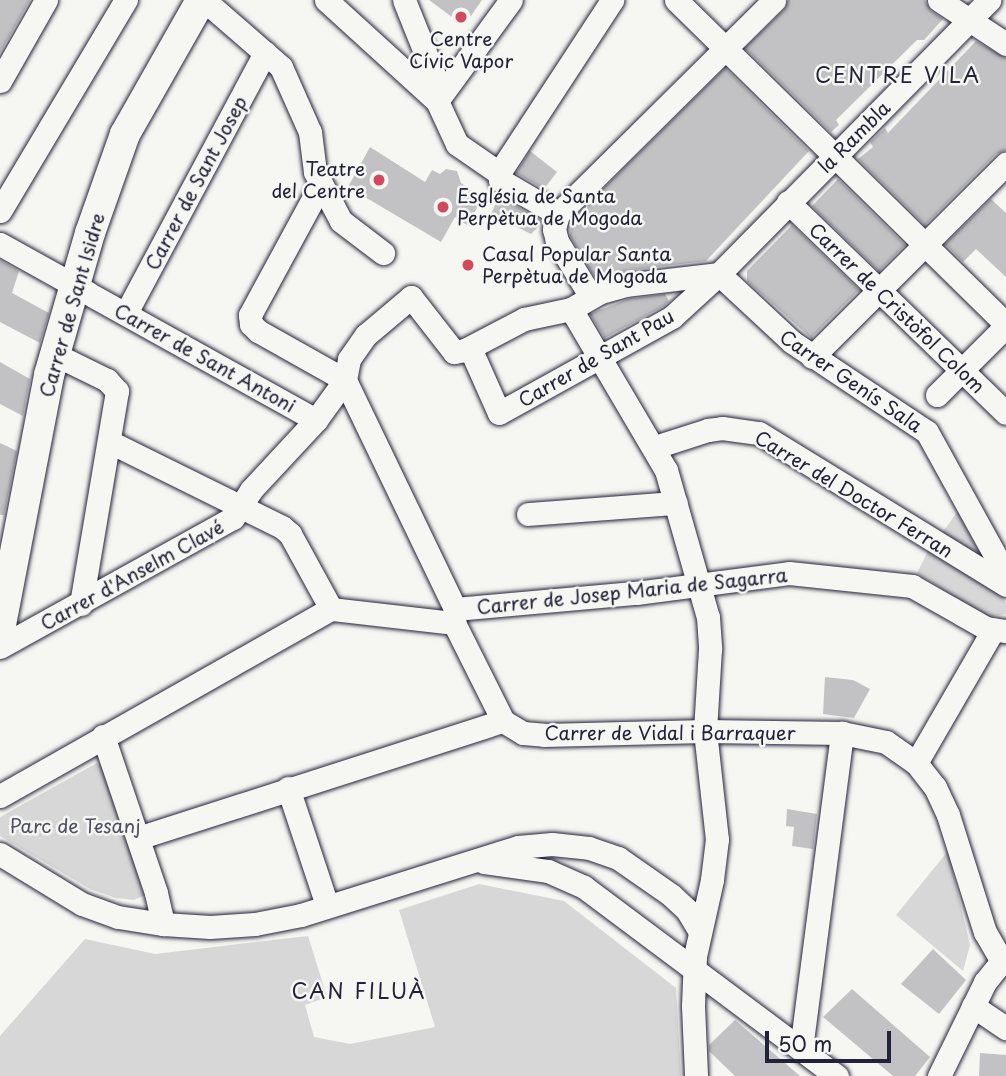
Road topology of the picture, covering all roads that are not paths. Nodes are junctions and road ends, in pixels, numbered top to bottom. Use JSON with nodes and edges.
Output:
{"nodes":[{"id":1,"x":46,"y":0,"type":"edge"},
{"id":2,"x":126,"y":0,"type":"edge"},
{"id":3,"x":202,"y":0,"type":"edge"},
{"id":4,"x":326,"y":0,"type":"edge"},
{"id":5,"x":404,"y":0,"type":"edge"},
{"id":6,"x":511,"y":0,"type":"edge"},
{"id":7,"x":612,"y":0,"type":"edge"},
{"id":8,"x":676,"y":0,"type":"edge"},
{"id":9,"x":774,"y":0,"type":"edge"},
{"id":10,"x":939,"y":0,"type":"edge"},
{"id":11,"x":989,"y":0,"type":"edge"},
{"id":12,"x":970,"y":20,"type":"junction"},
{"id":13,"x":1006,"y":44,"type":"edge"},
{"id":14,"x":726,"y":50,"type":"junction"},
{"id":15,"x":265,"y":53,"type":"junction"},
{"id":16,"x":0,"y":81,"type":"edge"},
{"id":17,"x":437,"y":101,"type":"junction"},
{"id":18,"x":835,"y":156,"type":"junction"},
{"id":19,"x":1006,"y":164,"type":"edge"},
{"id":20,"x":499,"y":173,"type":"junction"},
{"id":21,"x":321,"y":184,"type":"junction"},
{"id":22,"x":788,"y":202,"type":"junction"},
{"id":23,"x":0,"y":211,"type":"edge"},
{"id":24,"x":558,"y":214,"type":"junction"},
{"id":25,"x":0,"y":244,"type":"edge"},
{"id":26,"x":924,"y":244,"type":"junction"},
{"id":27,"x":383,"y":253,"type":"dead end"},
{"id":28,"x":719,"y":274,"type":"junction"},
{"id":29,"x":681,"y":280,"type":"junction"},
{"id":30,"x":879,"y":290,"type":"junction"},
{"id":31,"x":85,"y":292,"type":"junction"},
{"id":32,"x":591,"y":297,"type":"junction"},
{"id":33,"x":692,"y":301,"type":"junction"},
{"id":34,"x":571,"y":309,"type":"junction"},
{"id":35,"x":127,"y":313,"type":"junction"},
{"id":36,"x":1006,"y":325,"type":"edge"},
{"id":37,"x":470,"y":348,"type":"junction"},
{"id":38,"x":54,"y":354,"type":"junction"},
{"id":39,"x":812,"y":357,"type":"junction"},
{"id":40,"x":601,"y":358,"type":"junction"},
{"id":41,"x":962,"y":371,"type":"junction"},
{"id":42,"x":345,"y":380,"type":"junction"},
{"id":43,"x":937,"y":396,"type":"dead end"},
{"id":44,"x":1006,"y":414,"type":"edge"},
{"id":45,"x":316,"y":420,"type":"junction"},
{"id":46,"x":110,"y":442,"type":"junction"},
{"id":47,"x":654,"y":447,"type":"junction"},
{"id":48,"x":676,"y":503,"type":"junction"},
{"id":49,"x":239,"y":508,"type":"junction"},
{"id":50,"x":528,"y":514,"type":"dead end"},
{"id":51,"x":1006,"y":575,"type":"edge"},
{"id":52,"x":699,"y":584,"type":"junction"},
{"id":53,"x":1006,"y":584,"type":"edge"},
{"id":54,"x":81,"y":604,"type":"junction"},
{"id":55,"x":331,"y":609,"type":"junction"},
{"id":56,"x":455,"y":616,"type":"junction"},
{"id":57,"x":0,"y":630,"type":"edge"},
{"id":58,"x":1000,"y":631,"type":"edge"},
{"id":59,"x":0,"y":647,"type":"edge"},
{"id":60,"x":503,"y":722,"type":"junction"},
{"id":61,"x":705,"y":731,"type":"junction"},
{"id":62,"x":842,"y":733,"type":"junction"},
{"id":63,"x":103,"y":736,"type":"junction"},
{"id":64,"x":916,"y":763,"type":"junction"},
{"id":65,"x":288,"y":788,"type":"junction"},
{"id":66,"x":0,"y":796,"type":"edge"},
{"id":67,"x":138,"y":838,"type":"junction"},
{"id":68,"x":0,"y":854,"type":"edge"},
{"id":69,"x":473,"y":862,"type":"junction"},
{"id":70,"x":327,"y":905,"type":"junction"},
{"id":71,"x":163,"y":925,"type":"junction"},
{"id":72,"x":699,"y":930,"type":"junction"},
{"id":73,"x":1004,"y":958,"type":"edge"},
{"id":74,"x":694,"y":969,"type":"junction"},
{"id":75,"x":973,"y":1006,"type":"junction"},
{"id":76,"x":1006,"y":1028,"type":"edge"},
{"id":77,"x":801,"y":1049,"type":"junction"},
{"id":78,"x":696,"y":1076,"type":"edge"},
{"id":79,"x":837,"y":1076,"type":"edge"},
{"id":80,"x":939,"y":1076,"type":"edge"}],
"edges":[{"from":1,"to":16,"type":"street"},
{"from":2,"to":23,"type":"street"},
{"from":3,"to":15,"type":"street"},
{"from":3,"to":31,"type":"main road","name":"Carrer de Sant Isidre"},
{"from":4,"to":17,"type":"street"},
{"from":5,"to":17,"type":"street"},
{"from":6,"to":17,"type":"street"},
{"from":7,"to":20,"type":"street"},
{"from":8,"to":14,"type":"street"},
{"from":9,"to":14,"type":"street"},
{"from":10,"to":12,"type":"street"},
{"from":11,"to":12,"type":"street","name":"la Rambla"},
{"from":12,"to":13,"type":"street"},
{"from":12,"to":18,"type":"street","name":"la Rambla"},
{"from":14,"to":18,"type":"street"},
{"from":14,"to":24,"type":"street"},
{"from":15,"to":21,"type":"street"},
{"from":15,"to":35,"type":"street","name":"Carrer de Sant Josep"},
{"from":17,"to":20,"type":"street"},
{"from":18,"to":22,"type":"street","name":"la Rambla"},
{"from":18,"to":26,"type":"street"},
{"from":19,"to":26,"type":"street"},
{"from":20,"to":24,"type":"street"},
{"from":21,"to":27,"type":"street"},
{"from":21,"to":42,"type":"street"},
{"from":22,"to":28,"type":"street","name":"la Rambla"},
{"from":22,"to":30,"type":"street","name":"Carrer de Cristòfol Colom"},
{"from":24,"to":32,"type":"street"},
{"from":25,"to":31,"type":"street","name":"Carrer de Sant Antoni"},
{"from":26,"to":30,"type":"street"},
{"from":26,"to":36,"type":"street"},
{"from":28,"to":29,"type":"street"},
{"from":28,"to":33,"type":"street","name":"Carrer de Sant Pau"},
{"from":28,"to":39,"type":"street","name":"Carrer Genís Sala"},
{"from":29,"to":32,"type":"street"},
{"from":29,"to":33,"type":"street","name":"Carrer de Sant Pau"},
{"from":30,"to":39,"type":"street"},
{"from":30,"to":41,"type":"street","name":"Carrer de Cristòfol Colom"},
{"from":31,"to":35,"type":"street","name":"Carrer de Sant Antoni"},
{"from":31,"to":38,"type":"main road","name":"Carrer de Sant Isidre"},
{"from":32,"to":34,"type":"street"},
{"from":33,"to":40,"type":"street","name":"Carrer de Sant Pau"},
{"from":34,"to":37,"type":"street"},
{"from":34,"to":40,"type":"street"},
{"from":35,"to":45,"type":"street","name":"Carrer de Sant Antoni"},
{"from":36,"to":41,"type":"street"},
{"from":37,"to":40,"type":"street","name":"Carrer de Sant Pau"},
{"from":37,"to":42,"type":"street","name":"Carrer d'Anselm Clavé"},
{"from":38,"to":46,"type":"street"},
{"from":38,"to":57,"type":"main road","name":"Carrer de Sant Isidre"},
{"from":39,"to":51,"type":"street","name":"Carrer Genís Sala"},
{"from":40,"to":47,"type":"street"},
{"from":41,"to":43,"type":"street"},
{"from":41,"to":44,"type":"street","name":"Carrer de Cristòfol Colom"},
{"from":42,"to":45,"type":"street","name":"Carrer d'Anselm Clavé"},
{"from":42,"to":56,"type":"street"},
{"from":45,"to":49,"type":"street","name":"Carrer d'Anselm Clavé"},
{"from":46,"to":49,"type":"street"},
{"from":46,"to":54,"type":"street"},
{"from":47,"to":48,"type":"street"},
{"from":47,"to":53,"type":"street","name":"Carrer del Doctor Ferran"},
{"from":48,"to":50,"type":"street"},
{"from":48,"to":52,"type":"street"},
{"from":49,"to":54,"type":"street","name":"Carrer d'Anselm Clavé"},
{"from":49,"to":55,"type":"street"},
{"from":52,"to":56,"type":"street","name":"Carrer de Josep Maria de Sagarra"},
{"from":52,"to":58,"type":"street","name":"Carrer de Josep Maria de Sagarra"},
{"from":52,"to":61,"type":"street"},
{"from":54,"to":59,"type":"street","name":"Carrer d'Anselm Clavé"},
{"from":55,"to":56,"type":"street","name":"Carrer de Josep Maria de Sagarra"},
{"from":55,"to":63,"type":"street"},
{"from":56,"to":60,"type":"street"},
{"from":58,"to":64,"type":"street"},
{"from":60,"to":61,"type":"street","name":"Carrer de Vidal i Barraquer"},
{"from":60,"to":65,"type":"street"},
{"from":61,"to":62,"type":"street","name":"Carrer de Vidal i Barraquer"},
{"from":61,"to":72,"type":"street"},
{"from":62,"to":64,"type":"street","name":"Carrer de Vidal i Barraquer"},
{"from":62,"to":77,"type":"street"},
{"from":63,"to":66,"type":"street"},
{"from":63,"to":67,"type":"street"},
{"from":64,"to":73,"type":"street","name":"Carrer de Vidal i Barraquer"},
{"from":65,"to":67,"type":"street"},
{"from":65,"to":70,"type":"street"},
{"from":67,"to":71,"type":"street"},
{"from":68,"to":71,"type":"street"},
{"from":69,"to":70,"type":"street"},
{"from":69,"to":72,"type":"street"},
{"from":69,"to":74,"type":"street"},
{"from":70,"to":71,"type":"street"},
{"from":72,"to":74,"type":"street"},
{"from":73,"to":75,"type":"street"},
{"from":74,"to":77,"type":"street"},
{"from":74,"to":78,"type":"street"},
{"from":75,"to":76,"type":"street"},
{"from":75,"to":80,"type":"street"},
{"from":77,"to":79,"type":"street"}]}
